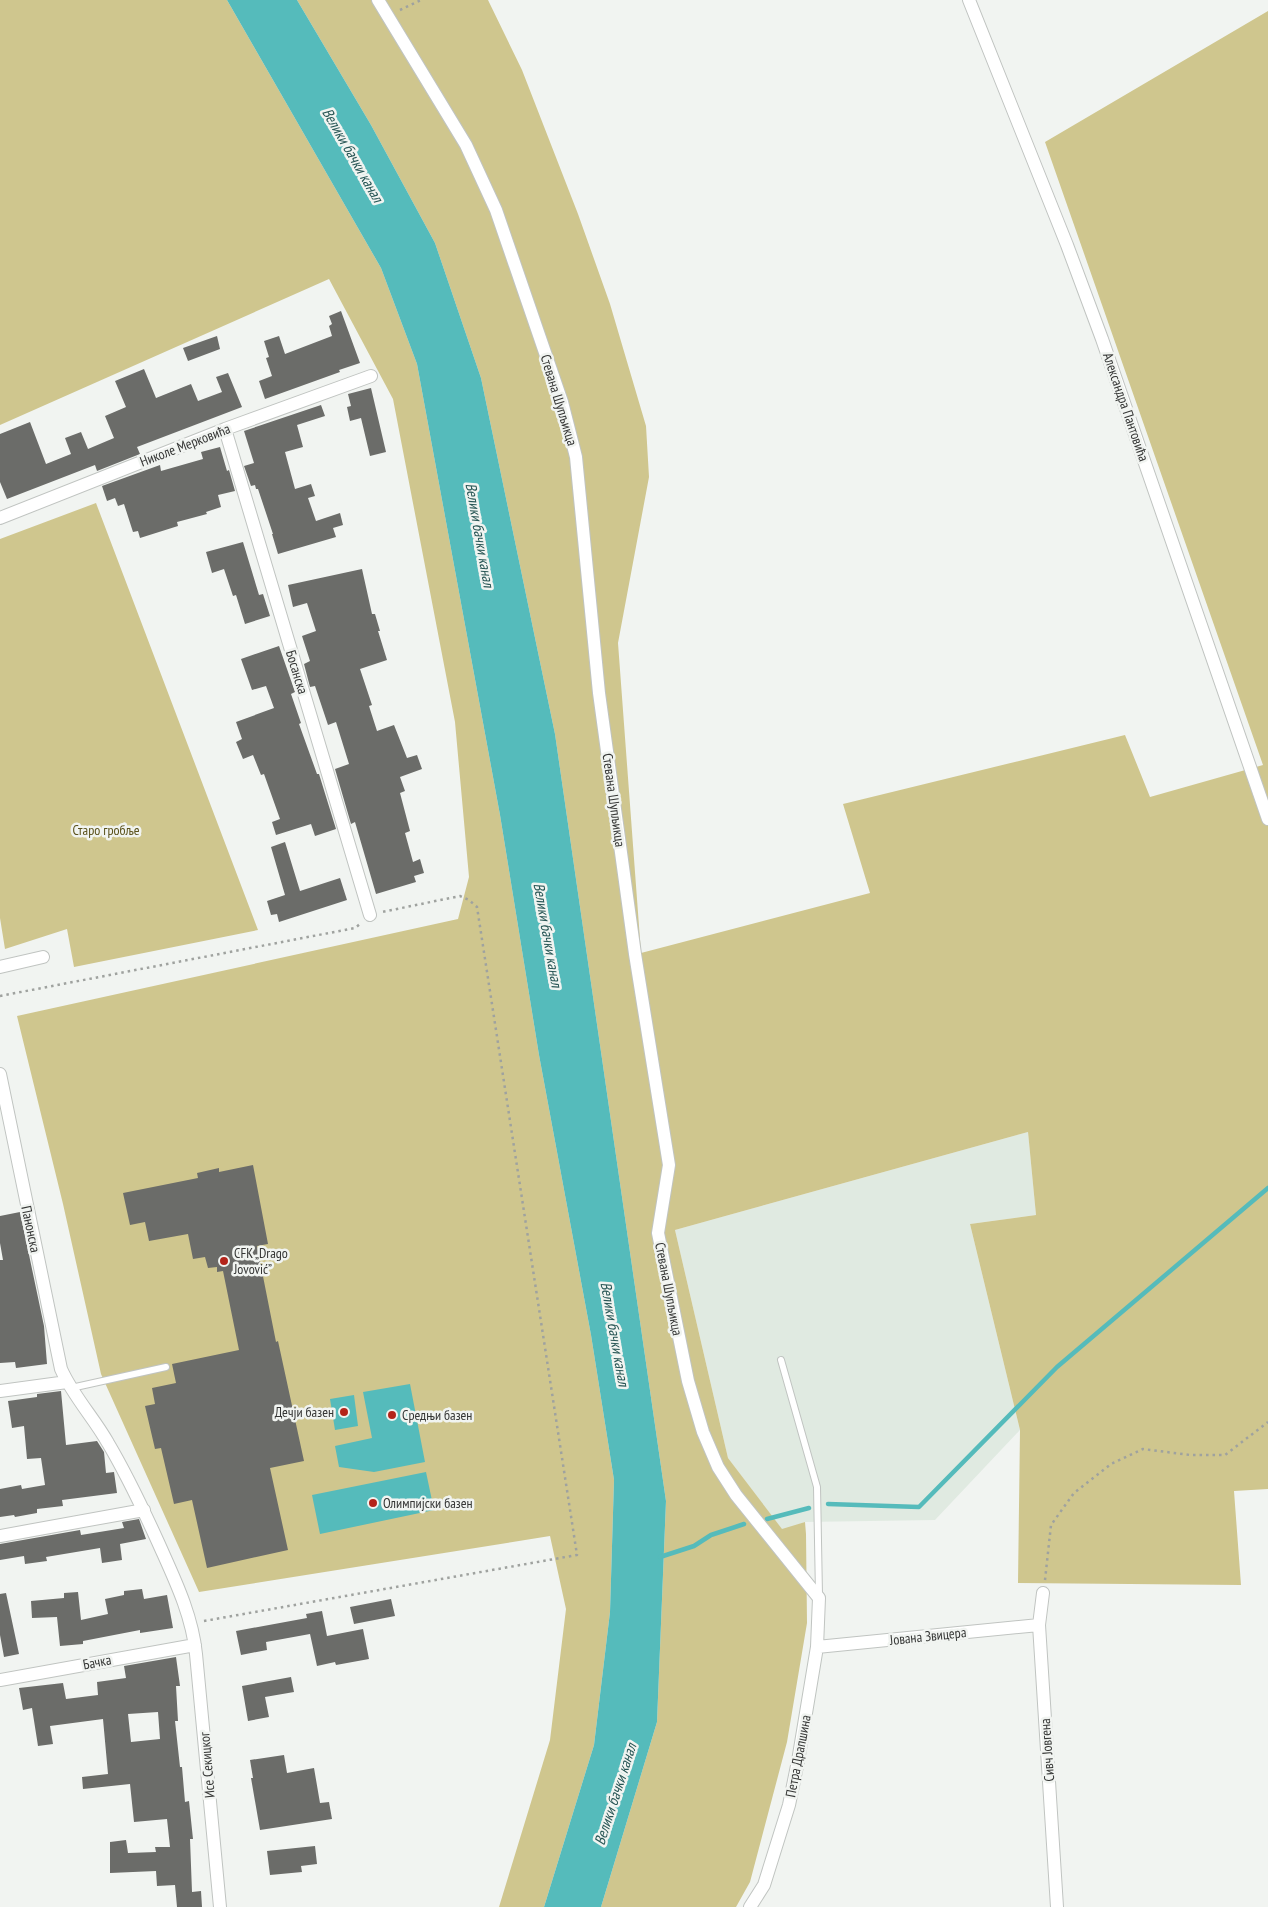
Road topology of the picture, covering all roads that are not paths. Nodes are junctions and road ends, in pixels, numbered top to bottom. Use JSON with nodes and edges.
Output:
{"nodes":[{"id":1,"x":378,"y":0,"type":"edge"},
{"id":2,"x":969,"y":0,"type":"edge"},
{"id":3,"x":371,"y":376,"type":"dead end"},
{"id":4,"x":225,"y":429,"type":"junction"},
{"id":5,"x":0,"y":518,"type":"edge"},
{"id":6,"x":1268,"y":819,"type":"edge"},
{"id":7,"x":370,"y":915,"type":"road end"},
{"id":8,"x":43,"y":958,"type":"dead end"},
{"id":9,"x":0,"y":967,"type":"edge"},
{"id":10,"x":0,"y":1074,"type":"edge"},
{"id":11,"x":781,"y":1360,"type":"dead end"},
{"id":12,"x":166,"y":1367,"type":"dead end"},
{"id":13,"x":69,"y":1385,"type":"junction"},
{"id":14,"x":0,"y":1390,"type":"edge"},
{"id":15,"x":144,"y":1510,"type":"junction"},
{"id":16,"x":0,"y":1536,"type":"edge"},
{"id":17,"x":1043,"y":1593,"type":"road end"},
{"id":18,"x":819,"y":1598,"type":"junction"},
{"id":19,"x":190,"y":1624,"type":"joint"},
{"id":20,"x":1038,"y":1625,"type":"junction"},
{"id":21,"x":195,"y":1645,"type":"junction"},
{"id":22,"x":817,"y":1647,"type":"junction"},
{"id":23,"x":0,"y":1680,"type":"edge"},
{"id":24,"x":220,"y":1907,"type":"edge"},
{"id":25,"x":750,"y":1907,"type":"edge"},
{"id":26,"x":1057,"y":1907,"type":"edge"}],
"edges":[{"from":1,"to":18,"type":"street","name":"Стевана Шупљикца"},
{"from":2,"to":6,"type":"street","name":"Александра Пантовића"},
{"from":3,"to":4,"type":"street","name":"Николе Мерковића"},
{"from":4,"to":5,"type":"street","name":"Николе Мерковића"},
{"from":4,"to":7,"type":"street","name":"Босанска"},
{"from":8,"to":9,"type":"street"},
{"from":10,"to":13,"type":"street","name":"Панонска"},
{"from":11,"to":18,"type":"lane"},
{"from":12,"to":13,"type":"lane"},
{"from":13,"to":14,"type":"street"},
{"from":13,"to":15,"type":"street","name":"Панонска"},
{"from":15,"to":16,"type":"street"},
{"from":15,"to":19,"type":"street","name":"Панонска"},
{"from":17,"to":20,"type":"street","name":"Сивч Јовгена"},
{"from":18,"to":22,"type":"street","name":"Петра Драпшина"},
{"from":19,"to":21,"type":"street","name":"Исе Секицког"},
{"from":20,"to":22,"type":"street","name":"Јована Звицера"},
{"from":20,"to":26,"type":"street","name":"Сивч Јовгена"},
{"from":21,"to":23,"type":"street","name":"Бачка"},
{"from":21,"to":24,"type":"street","name":"Исе Секицког"},
{"from":22,"to":25,"type":"street","name":"Петра Драпшина"}]}
